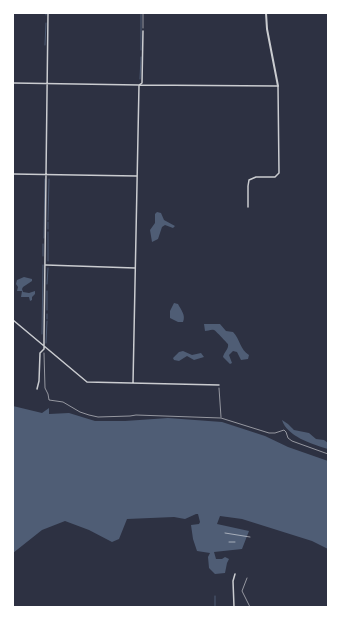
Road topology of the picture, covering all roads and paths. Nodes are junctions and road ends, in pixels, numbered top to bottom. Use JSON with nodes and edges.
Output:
{"nodes":[{"id":1,"x":48,"y":13,"type":"edge"},
{"id":2,"x":143,"y":13,"type":"edge"},
{"id":3,"x":266,"y":13,"type":"edge"},
{"id":4,"x":143,"y":31,"type":"joint"},
{"id":5,"x":13,"y":83,"type":"edge"},
{"id":6,"x":48,"y":83,"type":"junction"},
{"id":7,"x":139,"y":85,"type":"junction"},
{"id":8,"x":278,"y":86,"type":"junction"},
{"id":9,"x":13,"y":174,"type":"edge"},
{"id":10,"x":47,"y":174,"type":"junction"},
{"id":11,"x":137,"y":176,"type":"junction"},
{"id":12,"x":248,"y":207,"type":"dead end"},
{"id":13,"x":46,"y":265,"type":"junction"},
{"id":14,"x":135,"y":268,"type":"junction"},
{"id":15,"x":13,"y":320,"type":"edge"},
{"id":16,"x":44,"y":346,"type":"junction"},
{"id":17,"x":44,"y":349,"type":"junction"},
{"id":18,"x":133,"y":383,"type":"junction"},
{"id":19,"x":219,"y":385,"type":"joint"},
{"id":20,"x":37,"y":389,"type":"dead end"},
{"id":21,"x":221,"y":418,"type":"junction"},
{"id":22,"x":328,"y":454,"type":"edge"},
{"id":23,"x":226,"y":533,"type":"dead end"},
{"id":24,"x":250,"y":537,"type":"dead end"},
{"id":25,"x":229,"y":542,"type":"dead end"},
{"id":26,"x":235,"y":542,"type":"dead end"},
{"id":27,"x":235,"y":574,"type":"dead end"},
{"id":28,"x":247,"y":578,"type":"dead end"},
{"id":29,"x":234,"y":607,"type":"edge"},
{"id":30,"x":250,"y":607,"type":"edge"}],
"edges":[{"from":1,"to":6,"type":"street"},
{"from":2,"to":4,"type":"path"},
{"from":3,"to":8,"type":"street"},
{"from":4,"to":7,"type":"street"},
{"from":5,"to":6,"type":"street"},
{"from":6,"to":7,"type":"street"},
{"from":6,"to":10,"type":"street"},
{"from":7,"to":8,"type":"street"},
{"from":7,"to":11,"type":"street"},
{"from":8,"to":12,"type":"street"},
{"from":9,"to":10,"type":"street"},
{"from":10,"to":11,"type":"street"},
{"from":10,"to":13,"type":"street"},
{"from":11,"to":14,"type":"street"},
{"from":13,"to":14,"type":"street"},
{"from":13,"to":16,"type":"street"},
{"from":14,"to":18,"type":"street"},
{"from":15,"to":16,"type":"street"},
{"from":16,"to":17,"type":"street"},
{"from":16,"to":18,"type":"street"},
{"from":17,"to":20,"type":"street"},
{"from":17,"to":21,"type":"path"},
{"from":18,"to":19,"type":"street"},
{"from":19,"to":21,"type":"path"},
{"from":21,"to":22,"type":"path"},
{"from":23,"to":24,"type":"path"},
{"from":25,"to":26,"type":"path"},
{"from":27,"to":29,"type":"street"},
{"from":28,"to":30,"type":"path"}]}
